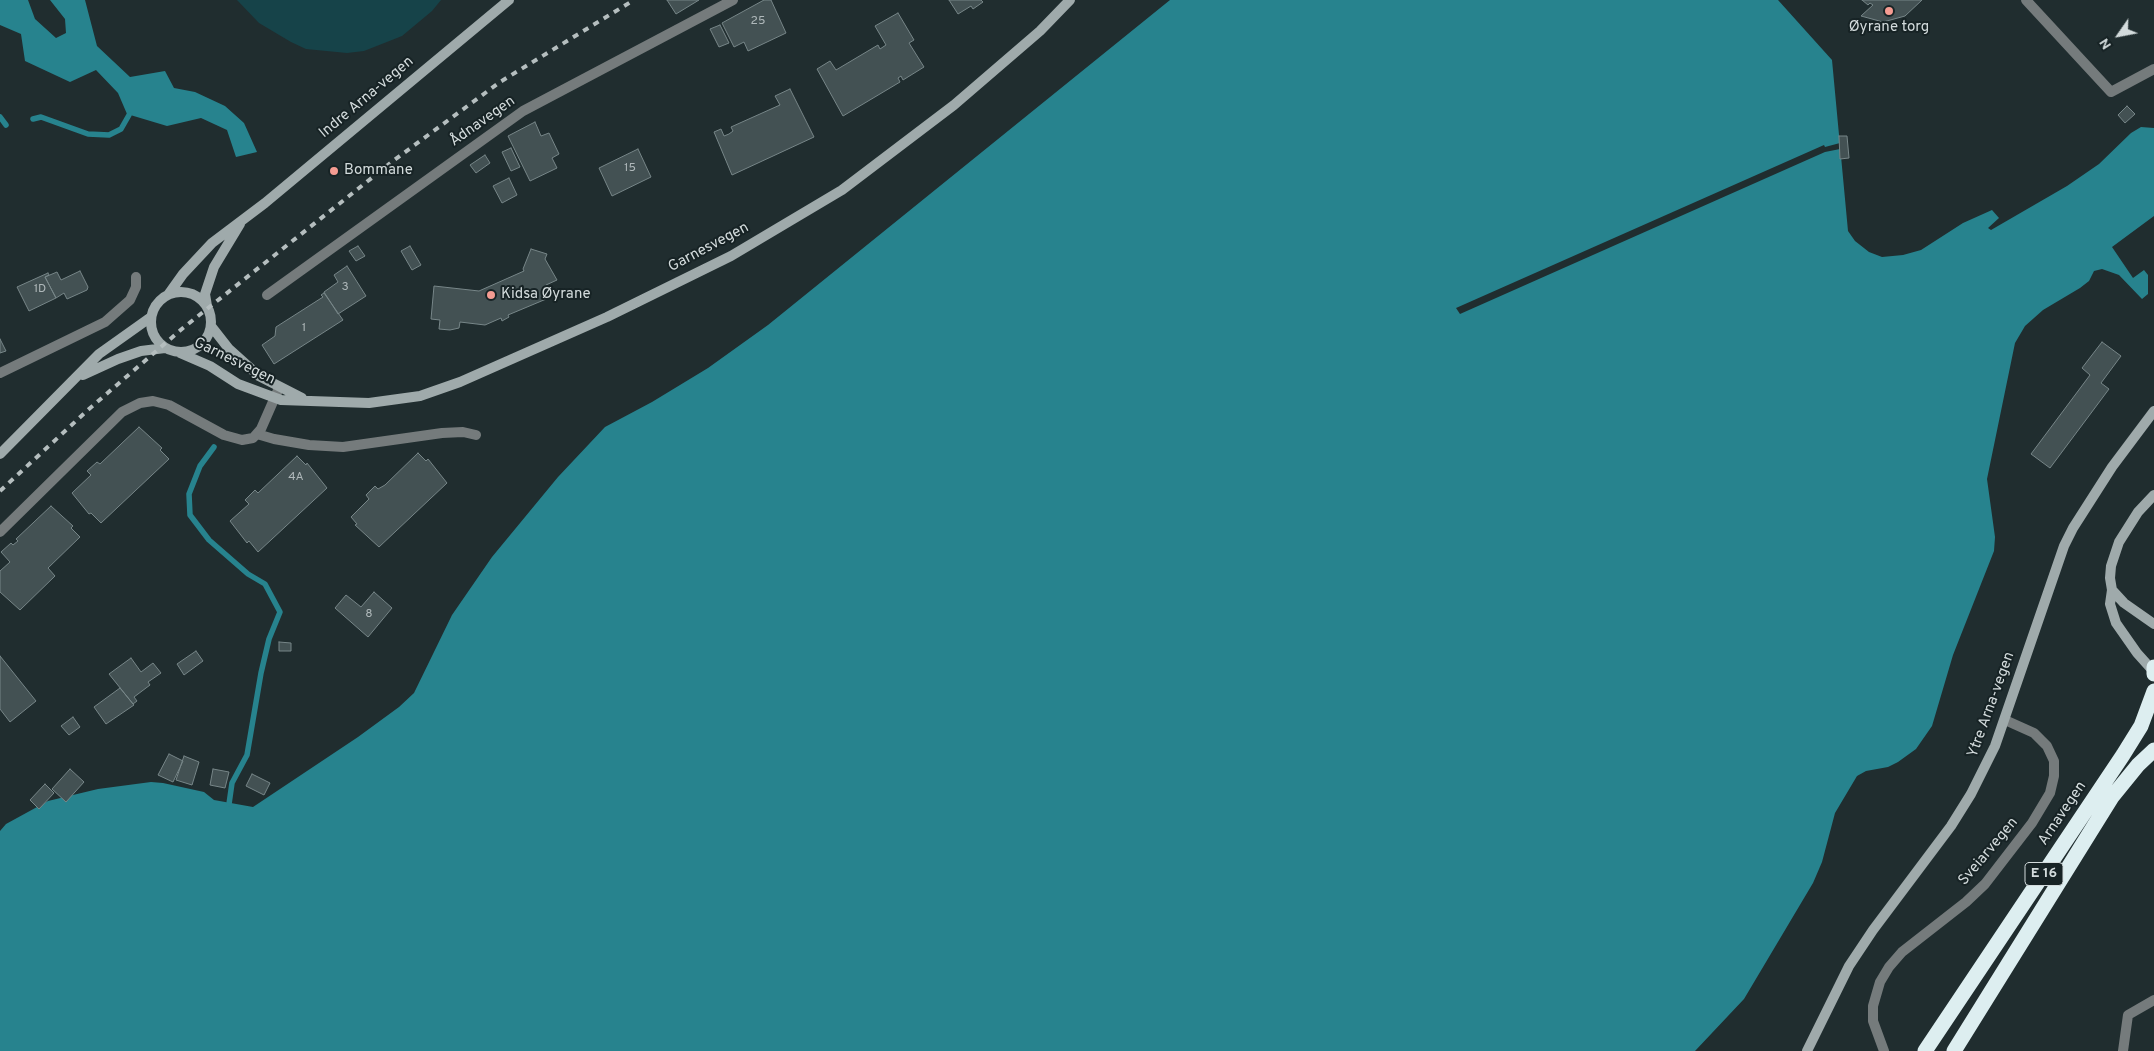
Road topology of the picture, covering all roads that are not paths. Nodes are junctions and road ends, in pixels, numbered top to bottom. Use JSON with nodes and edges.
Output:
{"nodes":[{"id":1,"x":509,"y":0,"type":"edge"},
{"id":2,"x":732,"y":0,"type":"edge"},
{"id":3,"x":1070,"y":0,"type":"edge"},
{"id":4,"x":2026,"y":0,"type":"edge"},
{"id":5,"x":2154,"y":70,"type":"edge"},
{"id":6,"x":243,"y":220,"type":"junction"},
{"id":7,"x":136,"y":277,"type":"dead end"},
{"id":8,"x":168,"y":295,"type":"junction"},
{"id":9,"x":267,"y":295,"type":"dead end"},
{"id":10,"x":207,"y":307,"type":"junction"},
{"id":11,"x":151,"y":318,"type":"junction"},
{"id":12,"x":211,"y":326,"type":"junction"},
{"id":13,"x":164,"y":348,"type":"junction"},
{"id":14,"x":180,"y":353,"type":"junction"},
{"id":15,"x":0,"y":373,"type":"edge"},
{"id":16,"x":76,"y":378,"type":"junction"},
{"id":17,"x":279,"y":388,"type":"junction"},
{"id":18,"x":274,"y":398,"type":"junction"},
{"id":19,"x":305,"y":399,"type":"junction"},
{"id":20,"x":2154,"y":411,"type":"edge"},
{"id":21,"x":257,"y":434,"type":"junction"},
{"id":22,"x":476,"y":435,"type":"dead end"},
{"id":23,"x":0,"y":454,"type":"edge"},
{"id":24,"x":2154,"y":495,"type":"edge"},
{"id":25,"x":0,"y":532,"type":"edge"},
{"id":26,"x":2112,"y":590,"type":"junction"},
{"id":27,"x":2154,"y":624,"type":"edge"},
{"id":28,"x":2154,"y":667,"type":"edge"},
{"id":29,"x":2154,"y":673,"type":"edge"},
{"id":30,"x":2154,"y":692,"type":"edge"},
{"id":31,"x":2005,"y":720,"type":"junction"},
{"id":32,"x":2154,"y":750,"type":"edge"},
{"id":33,"x":2154,"y":1000,"type":"edge"},
{"id":34,"x":1807,"y":1051,"type":"edge"},
{"id":35,"x":1884,"y":1051,"type":"edge"},
{"id":36,"x":1925,"y":1051,"type":"edge"},
{"id":37,"x":1954,"y":1051,"type":"edge"},
{"id":38,"x":2123,"y":1051,"type":"edge"}],
"edges":[{"from":1,"to":6,"type":"main road","name":"Indre Arna-vegen"},
{"from":2,"to":9,"type":"street","name":"Ådnavegen"},
{"from":3,"to":19,"type":"main road","name":"Garnesvegen"},
{"from":4,"to":5,"type":"street"},
{"from":6,"to":8,"type":"main road","name":"Indre Arna-vegen"},
{"from":6,"to":10,"type":"main road","name":"Indre Arna-vegen"},
{"from":7,"to":15,"type":"street"},
{"from":8,"to":10,"type":"main road"},
{"from":8,"to":11,"type":"main road"},
{"from":10,"to":12,"type":"main road"},
{"from":11,"to":13,"type":"main road"},
{"from":11,"to":16,"type":"main road"},
{"from":12,"to":14,"type":"main road"},
{"from":12,"to":17,"type":"main road","name":"Garnesvegen"},
{"from":13,"to":14,"type":"main road"},
{"from":13,"to":16,"type":"main road"},
{"from":14,"to":18,"type":"main road","name":"Garnesvegen"},
{"from":16,"to":23,"type":"main road"},
{"from":17,"to":18,"type":"street"},
{"from":17,"to":19,"type":"main road","name":"Garnesvegen"},
{"from":18,"to":19,"type":"main road","name":"Garnesvegen"},
{"from":18,"to":21,"type":"street"},
{"from":20,"to":31,"type":"main road","name":"Ytre Arna-vegen"},
{"from":21,"to":22,"type":"street"},
{"from":21,"to":25,"type":"street"},
{"from":24,"to":26,"type":"main road"},
{"from":26,"to":27,"type":"main road"},
{"from":26,"to":29,"type":"main road"},
{"from":28,"to":29,"type":"highway"},
{"from":30,"to":36,"type":"highway","name":"Arnavegen","number":"E 16"},
{"from":31,"to":34,"type":"main road","name":"Ytre Arna-vegen"},
{"from":31,"to":35,"type":"street","name":"Sveiarvegen"},
{"from":32,"to":37,"type":"highway","name":"Arnavegen","number":"E 16"},
{"from":33,"to":38,"type":"street"}]}
